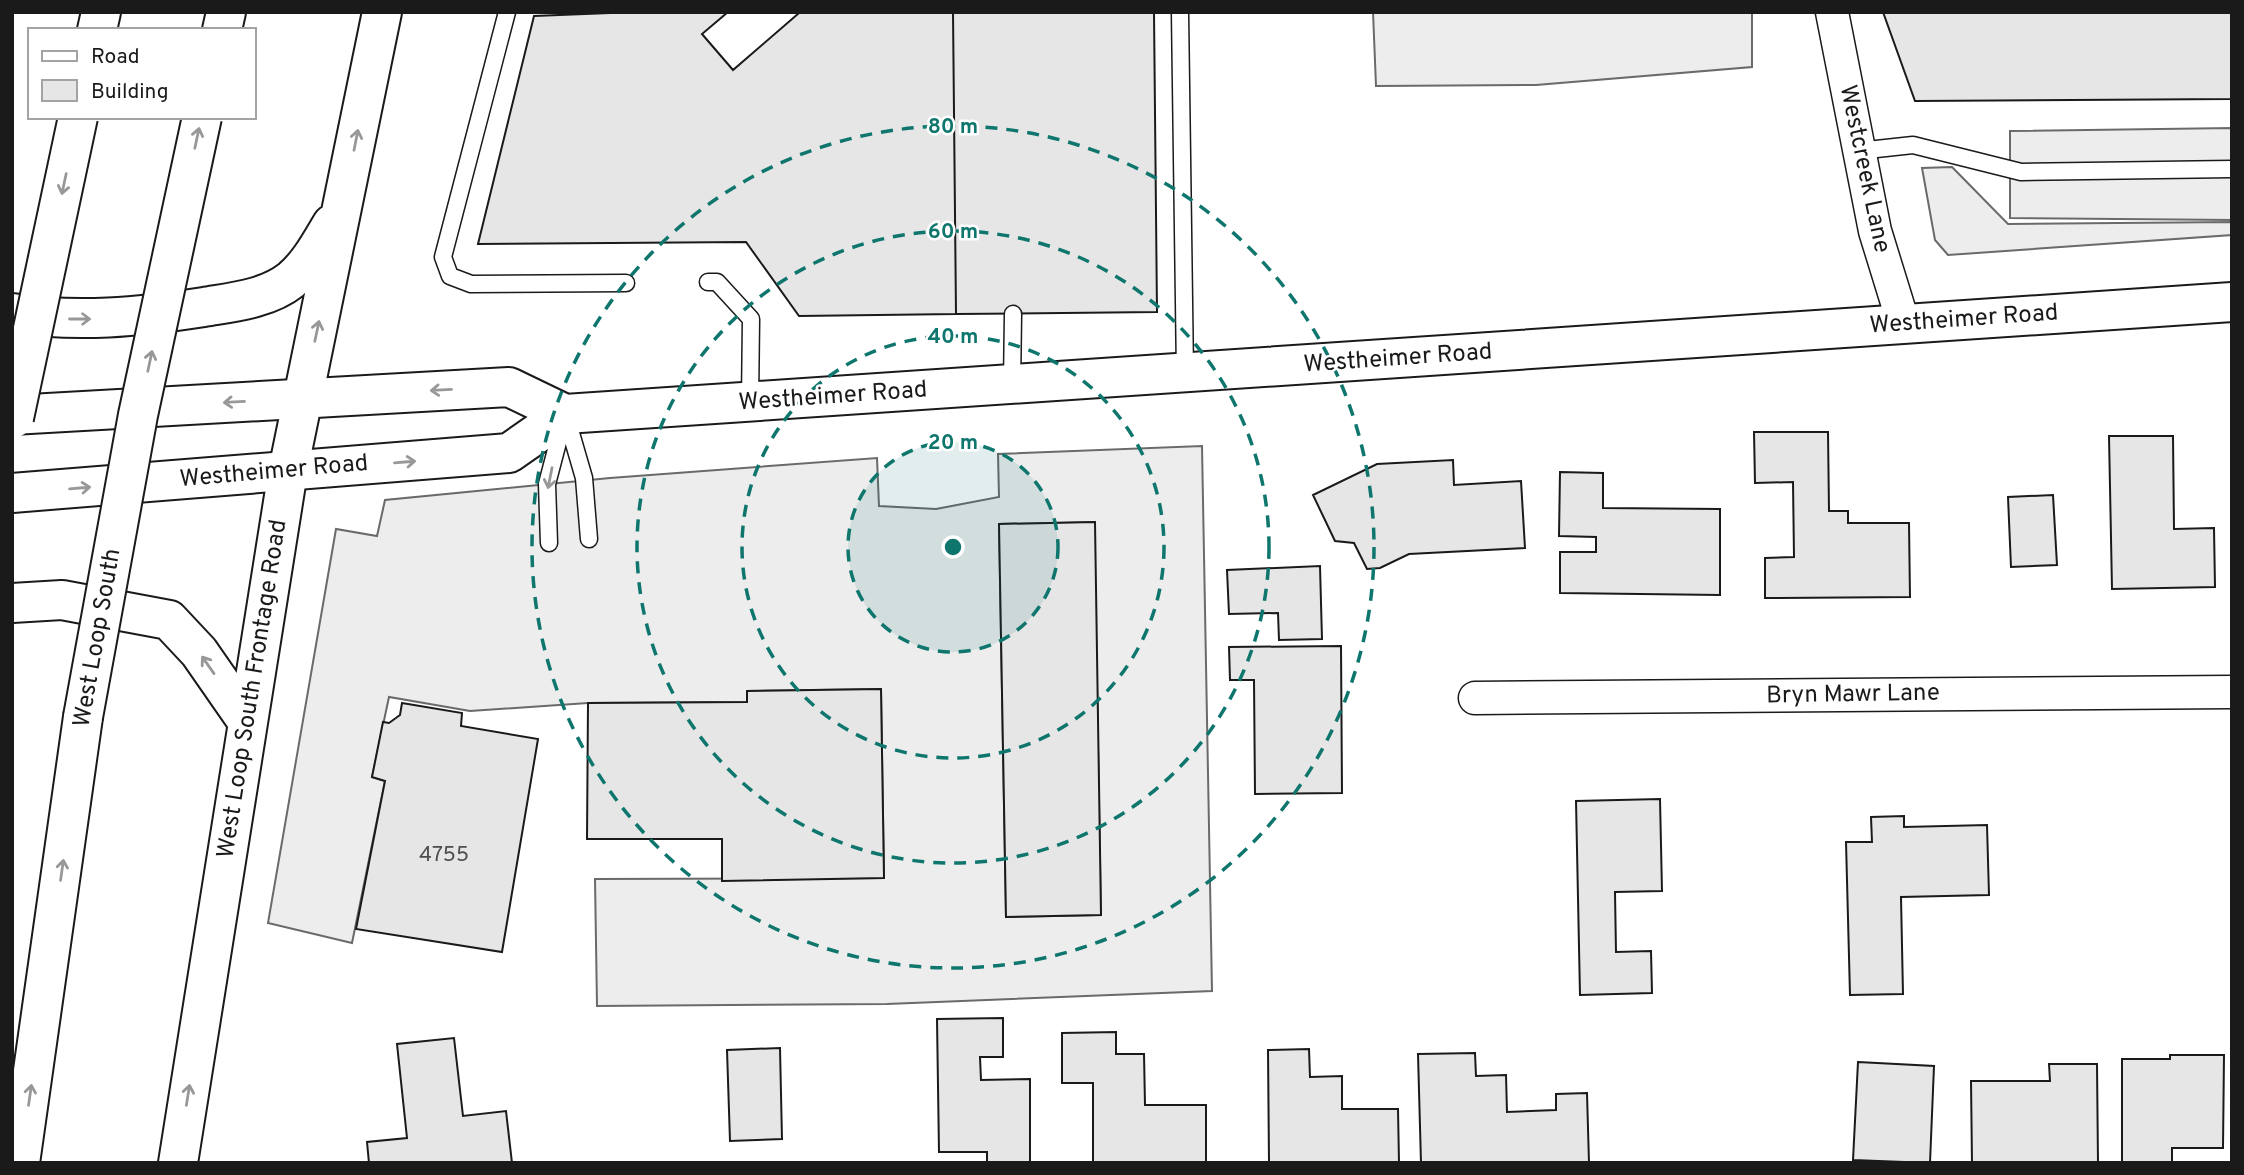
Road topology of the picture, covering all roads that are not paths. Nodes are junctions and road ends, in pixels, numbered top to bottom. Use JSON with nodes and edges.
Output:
{"nodes":[{"id":1,"x":382,"y":12,"type":"edge"},
{"id":2,"x":507,"y":12,"type":"edge"},
{"id":3,"x":1180,"y":12,"type":"edge"},
{"id":4,"x":1832,"y":12,"type":"edge"},
{"id":5,"x":78,"y":119,"type":"edge"},
{"id":6,"x":202,"y":119,"type":"edge"},
{"id":7,"x":1858,"y":151,"type":"junction"},
{"id":8,"x":2232,"y":169,"type":"edge"},
{"id":9,"x":342,"y":207,"type":"junction"},
{"id":10,"x":708,"y":282,"type":"dead end"},
{"id":11,"x":626,"y":283,"type":"dead end"},
{"id":12,"x":2232,"y":302,"type":"edge"},
{"id":13,"x":12,"y":313,"type":"edge"},
{"id":14,"x":1013,"y":314,"type":"dead end"},
{"id":15,"x":1904,"y":325,"type":"junction"},
{"id":16,"x":1185,"y":374,"type":"junction"},
{"id":17,"x":1012,"y":385,"type":"junction"},
{"id":18,"x":303,"y":398,"type":"junction"},
{"id":19,"x":750,"y":402,"type":"junction"},
{"id":20,"x":565,"y":414,"type":"junction"},
{"id":21,"x":13,"y":422,"type":"edge"},
{"id":22,"x":288,"y":471,"type":"junction"},
{"id":23,"x":12,"y":493,"type":"edge"},
{"id":24,"x":589,"y":540,"type":"dead end"},
{"id":25,"x":549,"y":543,"type":"dead end"},
{"id":26,"x":12,"y":603,"type":"edge"},
{"id":27,"x":2232,"y":691,"type":"edge"},
{"id":28,"x":1475,"y":698,"type":"dead end"},
{"id":29,"x":247,"y":721,"type":"junction"},
{"id":30,"x":20,"y":1163,"type":"edge"},
{"id":31,"x":178,"y":1163,"type":"edge"}],
"edges":[{"from":9,"to":1,"type":"main road","name":"West Loop South Frontage Road","one_way":true},
{"from":2,"to":11,"type":"lane"},
{"from":3,"to":16,"type":"lane"},
{"from":4,"to":7,"type":"street","name":"Westcreek Lane"},
{"from":5,"to":21,"type":"main road","one_way":true,"bridge":true},
{"from":30,"to":6,"type":"main road","name":"West Loop South","one_way":true,"bridge":true},
{"from":7,"to":8,"type":"lane"},
{"from":7,"to":15,"type":"street","name":"Westcreek Lane"},
{"from":13,"to":9,"type":"main road","one_way":true},
{"from":18,"to":9,"type":"main road","name":"West Loop South Frontage Road","one_way":true},
{"from":10,"to":19,"type":"lane"},
{"from":12,"to":15,"type":"main road","name":"Westheimer Road"},
{"from":14,"to":17,"type":"lane"},
{"from":15,"to":16,"type":"main road","name":"Westheimer Road"},
{"from":16,"to":17,"type":"main road","name":"Westheimer Road"},
{"from":17,"to":19,"type":"main road","name":"Westheimer Road"},
{"from":20,"to":18,"type":"main road","name":"Westheimer Road","one_way":true},
{"from":18,"to":21,"type":"main road","name":"Westheimer Road","one_way":true},
{"from":18,"to":22,"type":"main road","name":"West Loop South Frontage Road"},
{"from":19,"to":20,"type":"main road","name":"Westheimer Road"},
{"from":22,"to":20,"type":"main road","name":"Westheimer Road","one_way":true},
{"from":20,"to":24,"type":"lane"},
{"from":20,"to":25,"type":"lane","one_way":true},
{"from":23,"to":22,"type":"main road","name":"Westheimer Road","one_way":true},
{"from":22,"to":29,"type":"main road","name":"West Loop South Frontage Road"},
{"from":29,"to":26,"type":"main road","one_way":true},
{"from":27,"to":28,"type":"street","name":"Bryn Mawr Lane"},
{"from":31,"to":29,"type":"main road","name":"West Loop South Frontage Road","one_way":true}]}
